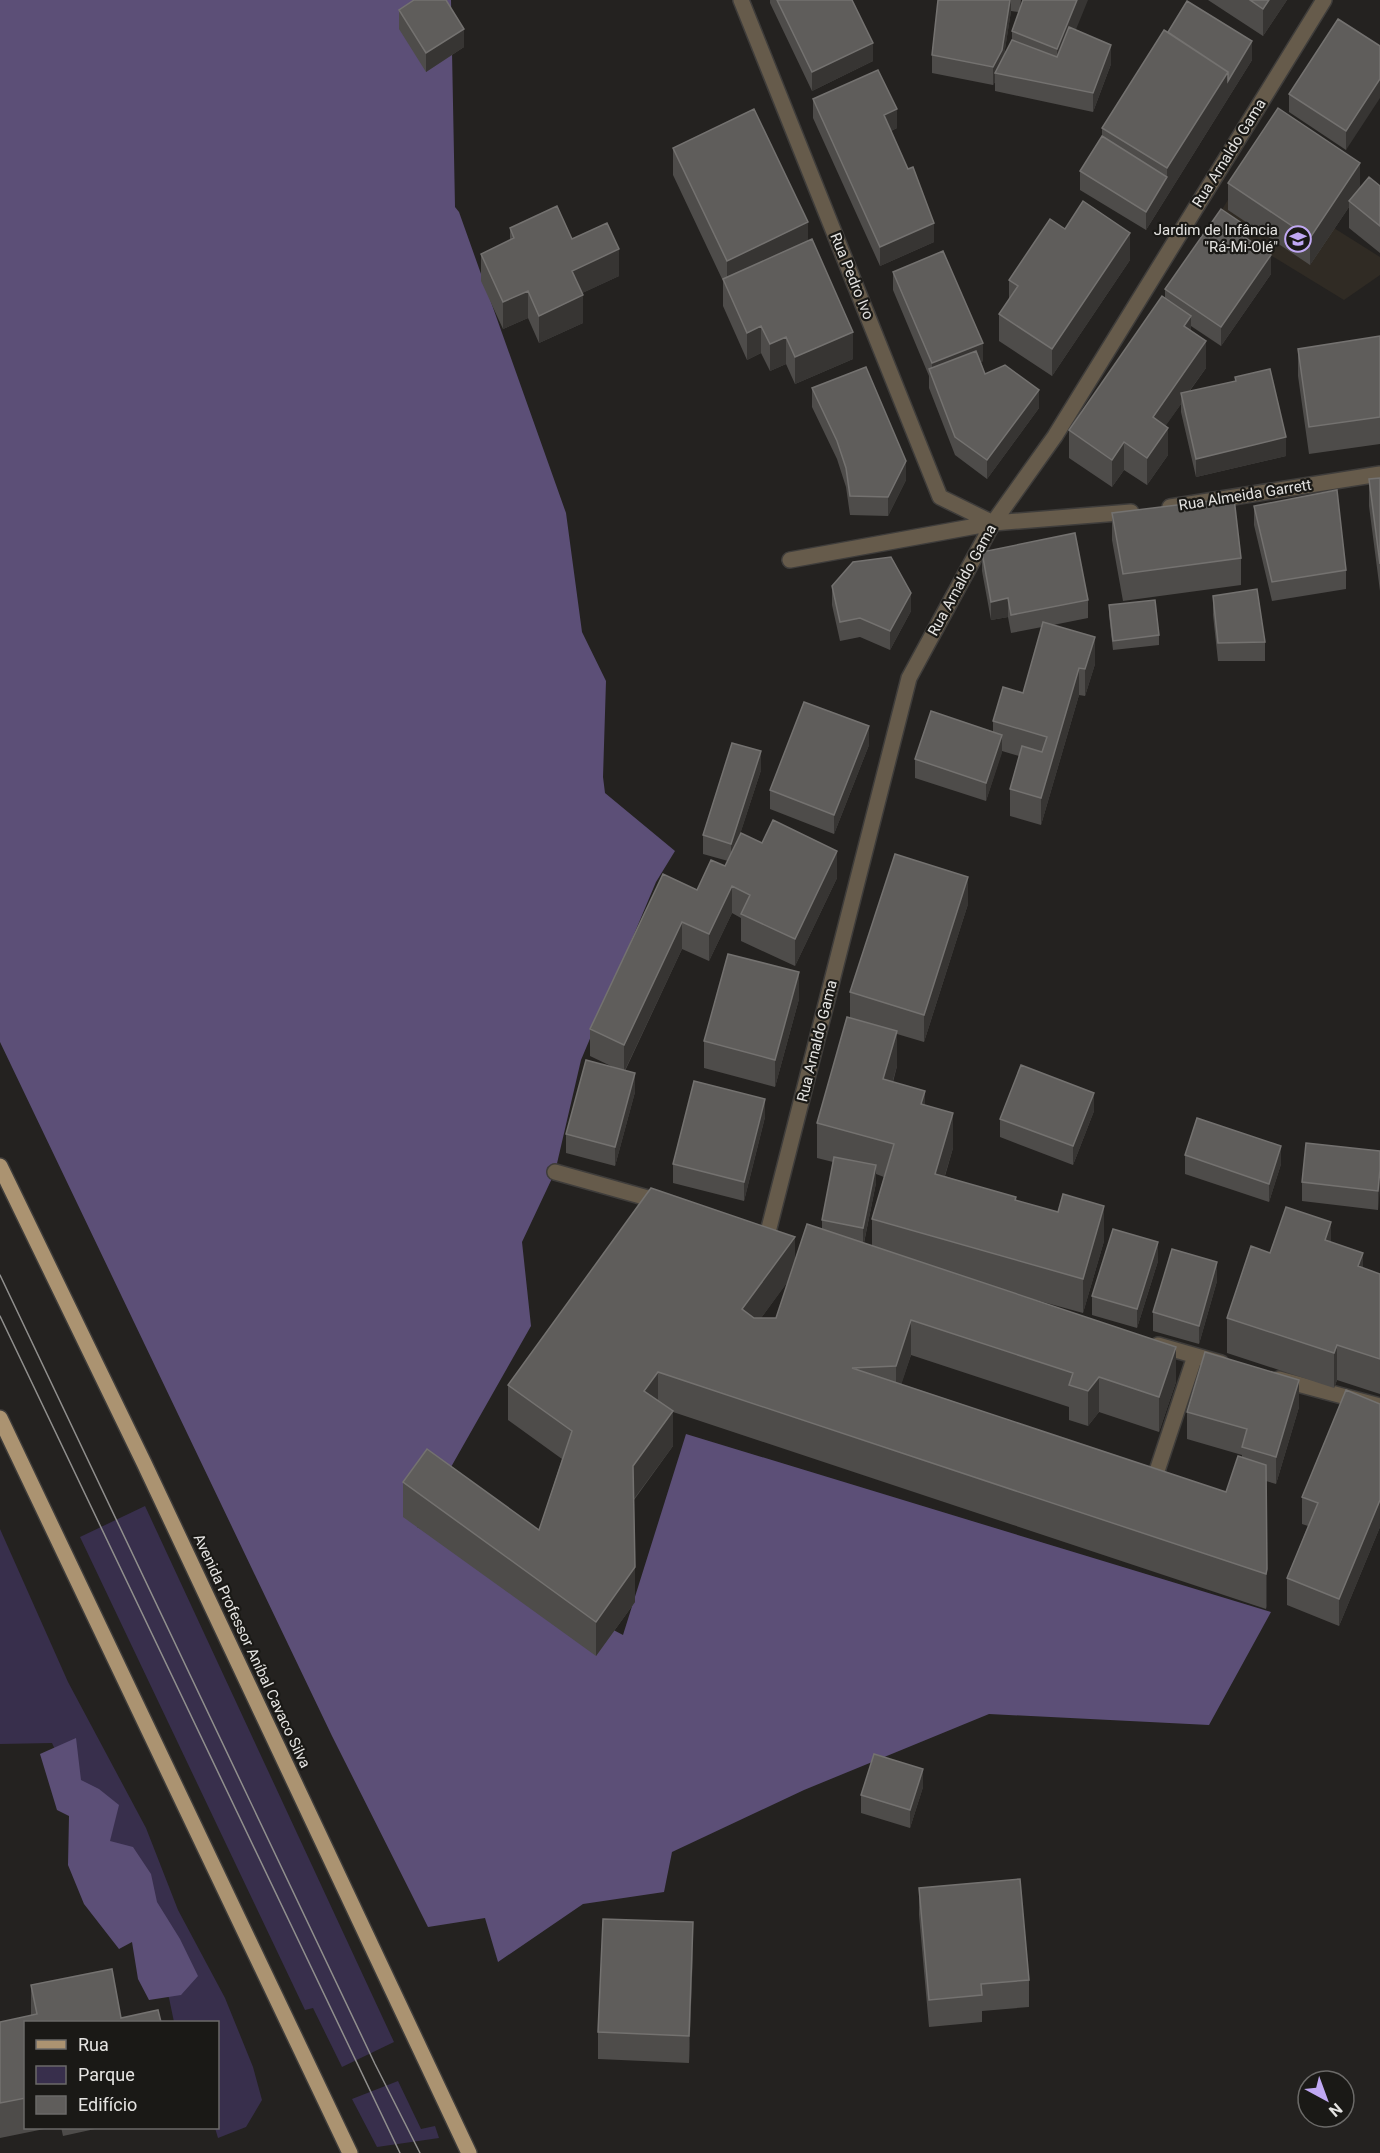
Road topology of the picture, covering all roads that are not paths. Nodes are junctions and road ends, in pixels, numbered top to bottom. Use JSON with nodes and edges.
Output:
{"nodes":[{"id":1,"x":741,"y":0,"type":"edge"},
{"id":2,"x":1324,"y":0,"type":"edge"},
{"id":3,"x":1380,"y":474,"type":"edge"},
{"id":4,"x":993,"y":523,"type":"junction"},
{"id":5,"x":790,"y":560,"type":"dead end"},
{"id":6,"x":0,"y":1166,"type":"edge"},
{"id":7,"x":555,"y":1172,"type":"dead end"},
{"id":8,"x":678,"y":1207,"type":"edge"},
{"id":9,"x":768,"y":1232,"type":"edge"},
{"id":10,"x":1138,"y":1340,"type":"edge"},
{"id":11,"x":1195,"y":1356,"type":"junction"},
{"id":12,"x":1241,"y":1368,"type":"edge"},
{"id":13,"x":1264,"y":1375,"type":"edge"},
{"id":14,"x":1380,"y":1406,"type":"edge"},
{"id":15,"x":0,"y":1418,"type":"edge"},
{"id":16,"x":1154,"y":1480,"type":"edge"},
{"id":17,"x":350,"y":2153,"type":"edge"},
{"id":18,"x":469,"y":2153,"type":"edge"}],
"edges":[{"from":1,"to":4,"type":"street","name":"Rua Pedro Ivo"},
{"from":2,"to":4,"type":"street","name":"Rua Arnaldo Gama"},
{"from":3,"to":4,"type":"street","name":"Rua Almeida Garrett"},
{"from":4,"to":5,"type":"street","name":"Rua Almeida Garrett"},
{"from":4,"to":9,"type":"street","name":"Rua Arnaldo Gama"},
{"from":6,"to":18,"type":"main road","name":"Avenida Professor Aníbal Cavaco Silva"},
{"from":7,"to":8,"type":"street"},
{"from":10,"to":11,"type":"street"},
{"from":11,"to":12,"type":"street"},
{"from":11,"to":16,"type":"street"},
{"from":13,"to":14,"type":"street"},
{"from":15,"to":17,"type":"main road"}]}
